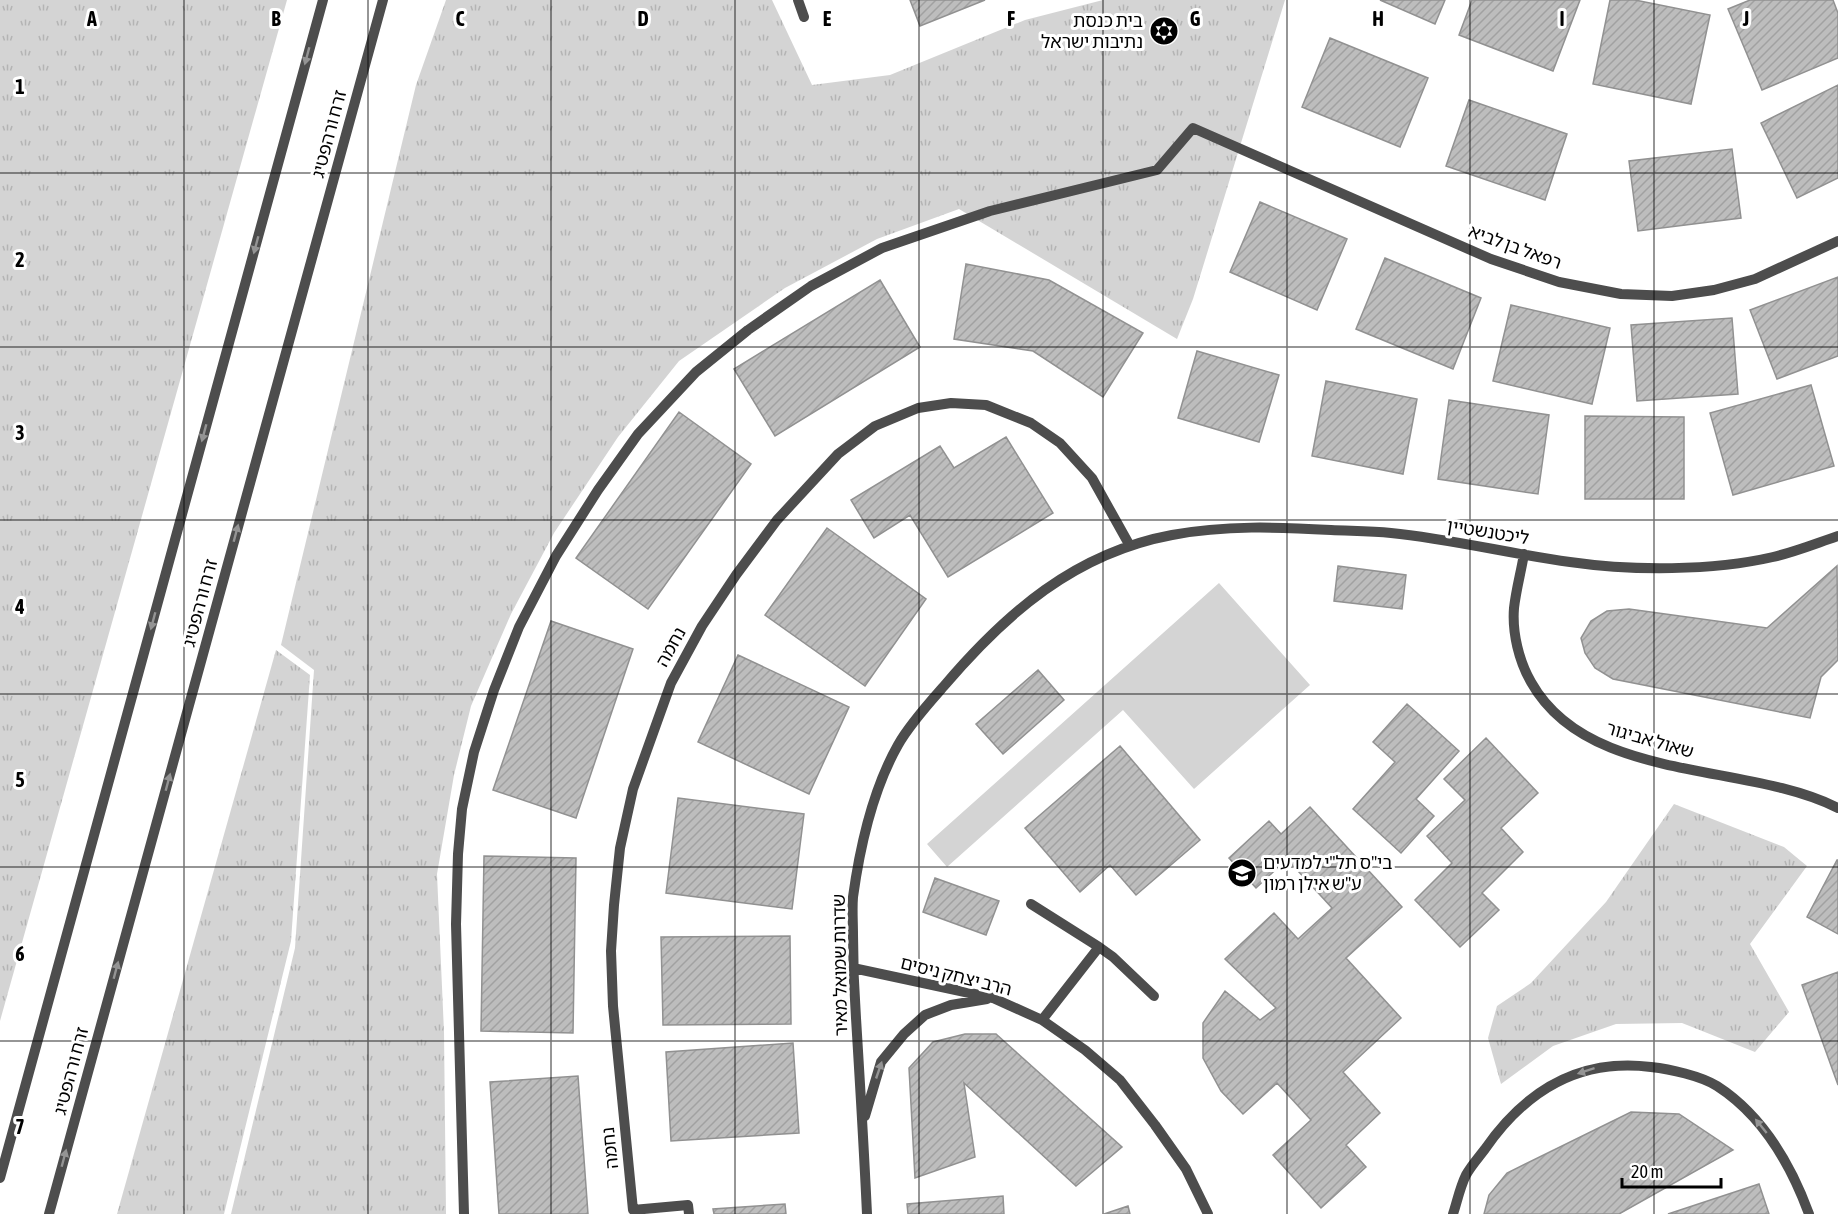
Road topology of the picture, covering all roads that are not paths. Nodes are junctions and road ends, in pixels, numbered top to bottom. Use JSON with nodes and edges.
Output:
{"nodes":[{"id":1,"x":323,"y":0,"type":"edge"},
{"id":2,"x":383,"y":0,"type":"edge"},
{"id":3,"x":798,"y":0,"type":"edge"},
{"id":4,"x":804,"y":16,"type":"dead end"},
{"id":5,"x":1838,"y":241,"type":"edge"},
{"id":6,"x":1838,"y":536,"type":"edge"},
{"id":7,"x":1131,"y":546,"type":"junction"},
{"id":8,"x":1524,"y":554,"type":"junction"},
{"id":9,"x":1838,"y":808,"type":"edge"},
{"id":10,"x":1031,"y":904,"type":"dead end"},
{"id":11,"x":1099,"y":947,"type":"junction"},
{"id":12,"x":853,"y":968,"type":"junction"},
{"id":13,"x":1154,"y":996,"type":"dead end"},
{"id":14,"x":993,"y":998,"type":"junction"},
{"id":15,"x":1042,"y":1020,"type":"junction"},
{"id":16,"x":863,"y":1126,"type":"junction"},
{"id":17,"x":0,"y":1178,"type":"edge"},
{"id":18,"x":688,"y":1210,"type":"edge"},
{"id":19,"x":49,"y":1214,"type":"edge"},
{"id":20,"x":464,"y":1214,"type":"edge"},
{"id":21,"x":867,"y":1214,"type":"edge"},
{"id":22,"x":1208,"y":1214,"type":"edge"},
{"id":23,"x":1453,"y":1214,"type":"edge"},
{"id":24,"x":1809,"y":1214,"type":"edge"}],
"edges":[{"from":1,"to":17,"type":"street","one_way":true},
{"from":19,"to":2,"type":"street","name":"זרח ורהפטיג","one_way":true},
{"from":3,"to":4,"type":"street"},
{"from":5,"to":20,"type":"street","name":"רפאל בן לביא"},
{"from":6,"to":8,"type":"street","name":"ליכטנשטיין"},
{"from":7,"to":8,"type":"street","name":"ליכטנשטיין"},
{"from":7,"to":12,"type":"street","name":"שדרות שמואל מאיר"},
{"from":7,"to":18,"type":"street","name":"נחמה"},
{"from":8,"to":9,"type":"street","name":"שאול אביגור"},
{"from":10,"to":11,"type":"street"},
{"from":11,"to":13,"type":"street"},
{"from":11,"to":15,"type":"street"},
{"from":12,"to":14,"type":"street","name":"הרב יצחק ניסים"},
{"from":12,"to":16,"type":"street","name":"שדרות שמואל מאיר"},
{"from":14,"to":15,"type":"street","name":"הרב יצחק ניסים"},
{"from":16,"to":14,"type":"street","one_way":true},
{"from":15,"to":22,"type":"street","name":"הרב יצחק ניסים"},
{"from":16,"to":21,"type":"street","name":"שדרות שמואל מאיר"},
{"from":24,"to":23,"type":"street","one_way":true}]}
